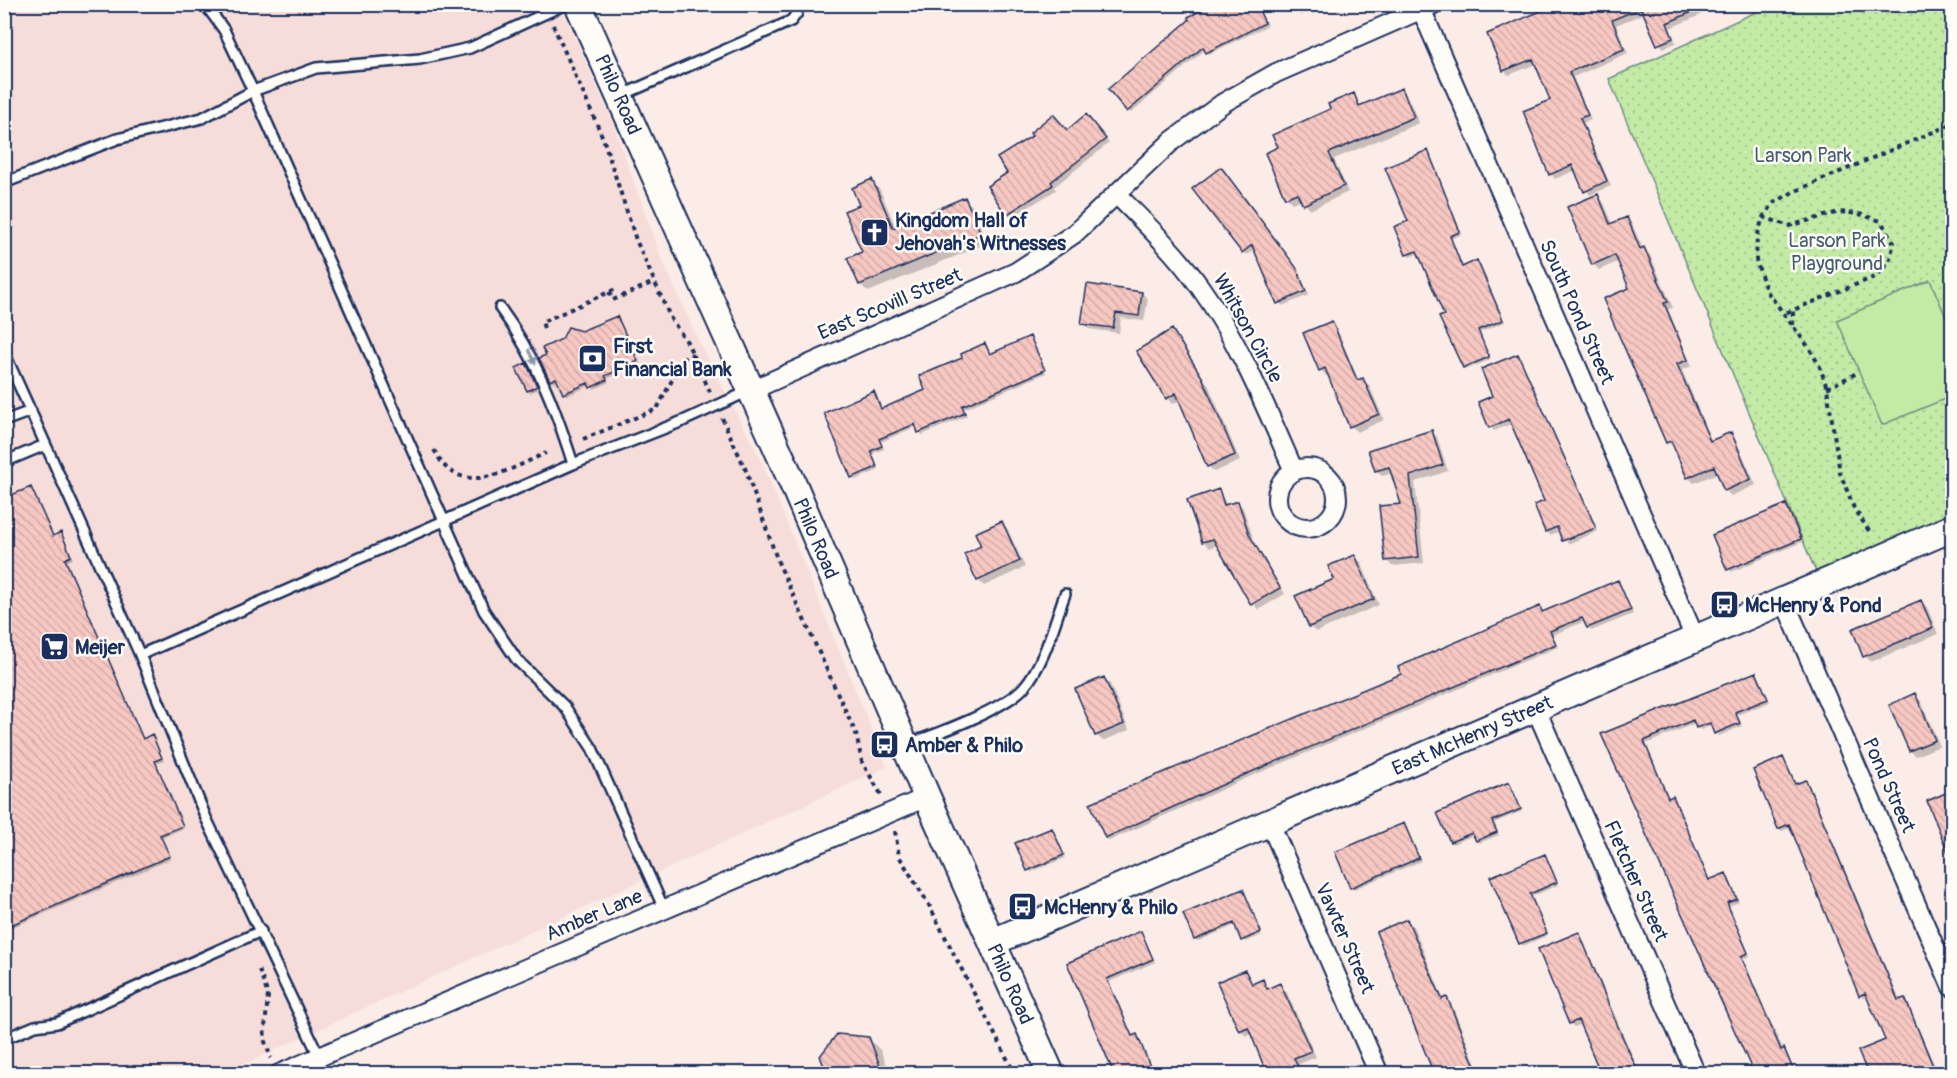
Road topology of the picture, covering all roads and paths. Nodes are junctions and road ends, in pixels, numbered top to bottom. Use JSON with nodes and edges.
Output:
{"nodes":[{"id":1,"x":205,"y":4,"type":"edge"},
{"id":2,"x":566,"y":4,"type":"edge"},
{"id":3,"x":578,"y":4,"type":"edge"},
{"id":4,"x":794,"y":4,"type":"edge"},
{"id":5,"x":1425,"y":6,"type":"edge"},
{"id":6,"x":560,"y":42,"type":"dead end"},
{"id":7,"x":253,"y":91,"type":"junction"},
{"id":8,"x":620,"y":96,"type":"junction"},
{"id":9,"x":1953,"y":124,"type":"edge"},
{"id":10,"x":4,"y":183,"type":"edge"},
{"id":11,"x":1117,"y":195,"type":"junction"},
{"id":12,"x":1763,"y":217,"type":"junction"},
{"id":13,"x":654,"y":282,"type":"junction"},
{"id":14,"x":618,"y":288,"type":"dead end"},
{"id":15,"x":609,"y":292,"type":"junction"},
{"id":16,"x":500,"y":308,"type":"dead end"},
{"id":17,"x":1793,"y":311,"type":"junction"},
{"id":18,"x":1783,"y":314,"type":"junction"},
{"id":19,"x":1793,"y":325,"type":"junction"},
{"id":20,"x":544,"y":328,"type":"dead end"},
{"id":21,"x":4,"y":352,"type":"edge"},
{"id":22,"x":693,"y":354,"type":"junction"},
{"id":23,"x":700,"y":369,"type":"dead end"},
{"id":24,"x":1859,"y":372,"type":"dead end"},
{"id":25,"x":1827,"y":388,"type":"junction"},
{"id":26,"x":752,"y":390,"type":"junction"},
{"id":27,"x":31,"y":411,"type":"junction"},
{"id":28,"x":4,"y":421,"type":"edge"},
{"id":29,"x":730,"y":434,"type":"dead end"},
{"id":30,"x":583,"y":439,"type":"dead end"},
{"id":31,"x":45,"y":445,"type":"junction"},
{"id":32,"x":434,"y":450,"type":"dead end"},
{"id":33,"x":546,"y":453,"type":"dead end"},
{"id":34,"x":4,"y":462,"type":"edge"},
{"id":35,"x":573,"y":464,"type":"junction"},
{"id":36,"x":1294,"y":471,"type":"dead end"},
{"id":37,"x":443,"y":524,"type":"junction"},
{"id":38,"x":1953,"y":528,"type":"edge"},
{"id":39,"x":1869,"y":531,"type":"dead end"},
{"id":40,"x":1065,"y":594,"type":"dead end"},
{"id":41,"x":1784,"y":600,"type":"junction"},
{"id":42,"x":1695,"y":638,"type":"junction"},
{"id":43,"x":140,"y":655,"type":"junction"},
{"id":44,"x":1534,"y":707,"type":"junction"},
{"id":45,"x":905,"y":746,"type":"junction"},
{"id":46,"x":880,"y":791,"type":"dead end"},
{"id":47,"x":927,"y":797,"type":"junction"},
{"id":48,"x":1269,"y":821,"type":"junction"},
{"id":49,"x":895,"y":831,"type":"dead end"},
{"id":50,"x":664,"y":909,"type":"junction"},
{"id":51,"x":261,"y":931,"type":"junction"},
{"id":52,"x":993,"y":942,"type":"junction"},
{"id":53,"x":1953,"y":987,"type":"edge"},
{"id":54,"x":4,"y":1039,"type":"edge"},
{"id":55,"x":319,"y":1056,"type":"junction"},
{"id":56,"x":279,"y":1074,"type":"edge"},
{"id":57,"x":1015,"y":1074,"type":"edge"},
{"id":58,"x":1051,"y":1074,"type":"edge"},
{"id":59,"x":1379,"y":1074,"type":"edge"},
{"id":60,"x":1696,"y":1074,"type":"edge"}],
"edges":[{"from":1,"to":7,"type":"lane"},
{"from":2,"to":7,"type":"lane"},
{"from":3,"to":8,"type":"main road","name":"Philo Road"},
{"from":4,"to":8,"type":"lane"},
{"from":5,"to":11,"type":"street","name":"East Scovill Street"},
{"from":5,"to":42,"type":"street","name":"South Pond Street"},
{"from":6,"to":13,"type":"path"},
{"from":7,"to":10,"type":"lane"},
{"from":7,"to":37,"type":"lane"},
{"from":8,"to":26,"type":"main road","name":"Philo Road"},
{"from":9,"to":12,"type":"path"},
{"from":11,"to":26,"type":"street","name":"East Scovill Street"},
{"from":11,"to":36,"type":"street","name":"Whitson Circle"},
{"from":12,"to":17,"type":"path"},
{"from":12,"to":18,"type":"path"},
{"from":13,"to":15,"type":"path"},
{"from":13,"to":22,"type":"path"},
{"from":14,"to":15,"type":"path"},
{"from":15,"to":20,"type":"path"},
{"from":16,"to":35,"type":"lane","one_way":true},
{"from":17,"to":18,"type":"path"},
{"from":17,"to":19,"type":"path"},
{"from":18,"to":19,"type":"path"},
{"from":19,"to":25,"type":"path"},
{"from":21,"to":27,"type":"lane"},
{"from":22,"to":23,"type":"path"},
{"from":22,"to":30,"type":"path"},
{"from":24,"to":25,"type":"path"},
{"from":25,"to":39,"type":"path"},
{"from":26,"to":35,"type":"lane"},
{"from":26,"to":45,"type":"main road","name":"Philo Road"},
{"from":27,"to":28,"type":"lane"},
{"from":27,"to":31,"type":"lane"},
{"from":29,"to":46,"type":"path"},
{"from":31,"to":34,"type":"lane"},
{"from":31,"to":43,"type":"lane"},
{"from":32,"to":33,"type":"path"},
{"from":35,"to":37,"type":"lane"},
{"from":37,"to":43,"type":"lane"},
{"from":37,"to":50,"type":"lane"},
{"from":38,"to":41,"type":"main road","name":"East McHenry Street"},
{"from":40,"to":45,"type":"lane"},
{"from":41,"to":42,"type":"main road","name":"East McHenry Street"},
{"from":41,"to":53,"type":"street","name":"Pond Street"},
{"from":42,"to":44,"type":"main road","name":"East McHenry Street"},
{"from":43,"to":51,"type":"lane"},
{"from":44,"to":48,"type":"main road","name":"East McHenry Street"},
{"from":44,"to":60,"type":"street","name":"Fletcher Street"},
{"from":45,"to":47,"type":"main road","name":"Philo Road"},
{"from":47,"to":50,"type":"street","name":"Amber Lane"},
{"from":47,"to":52,"type":"main road","name":"Philo Road"},
{"from":48,"to":52,"type":"main road","name":"East McHenry Street"},
{"from":48,"to":59,"type":"street","name":"Vawter Street"},
{"from":49,"to":57,"type":"path"},
{"from":50,"to":55,"type":"street","name":"Amber Lane"},
{"from":51,"to":54,"type":"lane"},
{"from":51,"to":55,"type":"lane"},
{"from":52,"to":58,"type":"main road","name":"Philo Road"},
{"from":55,"to":56,"type":"street","name":"Amber Lane"}]}
